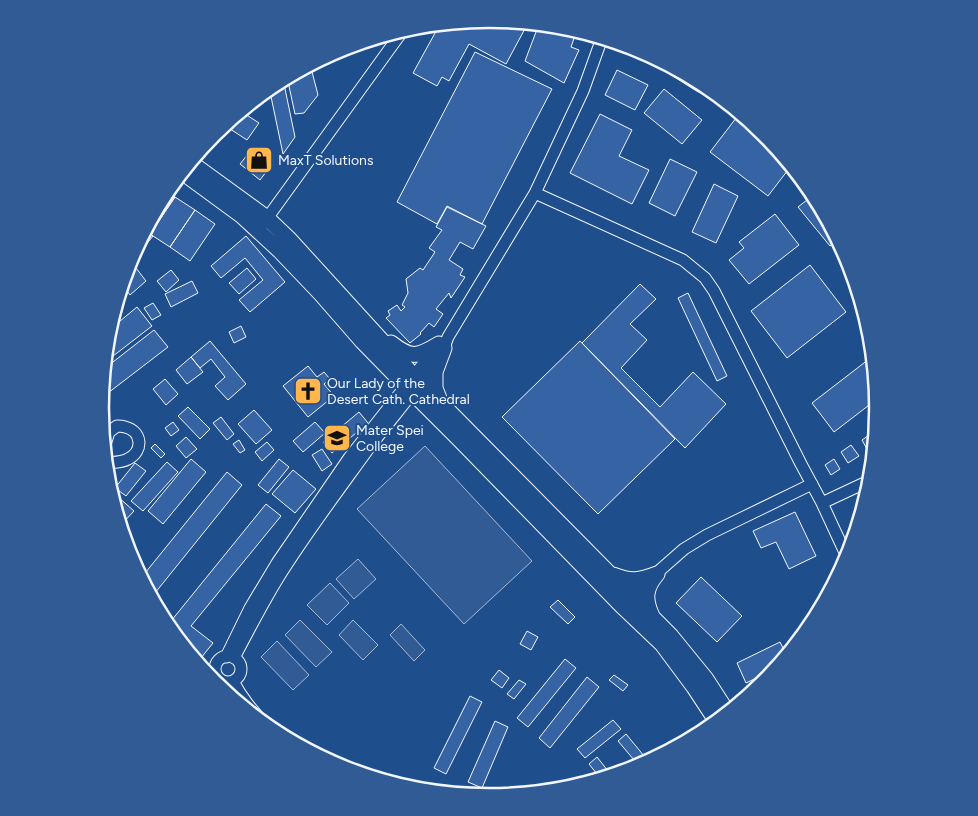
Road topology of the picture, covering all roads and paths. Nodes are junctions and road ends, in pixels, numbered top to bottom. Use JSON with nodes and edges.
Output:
{"nodes":[{"id":1,"x":397,"y":39,"type":"edge"},
{"id":2,"x":600,"y":44,"type":"edge"},
{"id":3,"x":195,"y":166,"type":"edge"},
{"id":4,"x":187,"y":176,"type":"edge"},
{"id":5,"x":535,"y":192,"type":"junction"},
{"id":6,"x":263,"y":224,"type":"junction"},
{"id":7,"x":370,"y":336,"type":"junction"},
{"id":8,"x":444,"y":343,"type":"junction"},
{"id":9,"x":413,"y":384,"type":"junction"},
{"id":10,"x":440,"y":402,"type":"junction"},
{"id":11,"x":109,"y":432,"type":"edge"},
{"id":12,"x":113,"y":463,"type":"edge"},
{"id":13,"x":812,"y":484,"type":"junction"},
{"id":14,"x":861,"y":484,"type":"edge"},
{"id":15,"x":822,"y":503,"type":"junction"},
{"id":16,"x":843,"y":548,"type":"edge"},
{"id":17,"x":611,"y":574,"type":"junction"},
{"id":18,"x":657,"y":574,"type":"junction"},
{"id":19,"x":626,"y":601,"type":"junction"},
{"id":20,"x":652,"y":617,"type":"junction"},
{"id":21,"x":230,"y":657,"type":"junction"},
{"id":22,"x":215,"y":672,"type":"edge"},
{"id":23,"x":233,"y":681,"type":"junction"},
{"id":24,"x":225,"y":682,"type":"edge"},
{"id":25,"x":240,"y":696,"type":"edge"},
{"id":26,"x":724,"y":707,"type":"edge"},
{"id":27,"x":713,"y":716,"type":"edge"}],
"edges":[{"from":1,"to":6,"type":"street"},
{"from":2,"to":5,"type":"street"},
{"from":3,"to":6,"type":"main road"},
{"from":4,"to":6,"type":"main road"},
{"from":5,"to":8,"type":"street"},
{"from":5,"to":13,"type":"street"},
{"from":6,"to":7,"type":"main road"},
{"from":7,"to":8,"type":"main road"},
{"from":7,"to":9,"type":"main road"},
{"from":8,"to":9,"type":"street"},
{"from":8,"to":10,"type":"main road"},
{"from":9,"to":10,"type":"main road"},
{"from":9,"to":19,"type":"main road"},
{"from":9,"to":21,"type":"street"},
{"from":10,"to":17,"type":"main road"},
{"from":11,"to":12,"type":"street"},
{"from":13,"to":15,"type":"street"},
{"from":13,"to":18,"type":"street"},
{"from":14,"to":15,"type":"street"},
{"from":15,"to":16,"type":"street"},
{"from":17,"to":18,"type":"main road"},
{"from":17,"to":19,"type":"main road"},
{"from":18,"to":19,"type":"street"},
{"from":18,"to":20,"type":"main road"},
{"from":19,"to":20,"type":"main road"},
{"from":19,"to":27,"type":"main road"},
{"from":20,"to":26,"type":"main road"},
{"from":21,"to":22,"type":"street"},
{"from":21,"to":23,"type":"street"},
{"from":23,"to":24,"type":"street"},
{"from":23,"to":25,"type":"street"}]}
